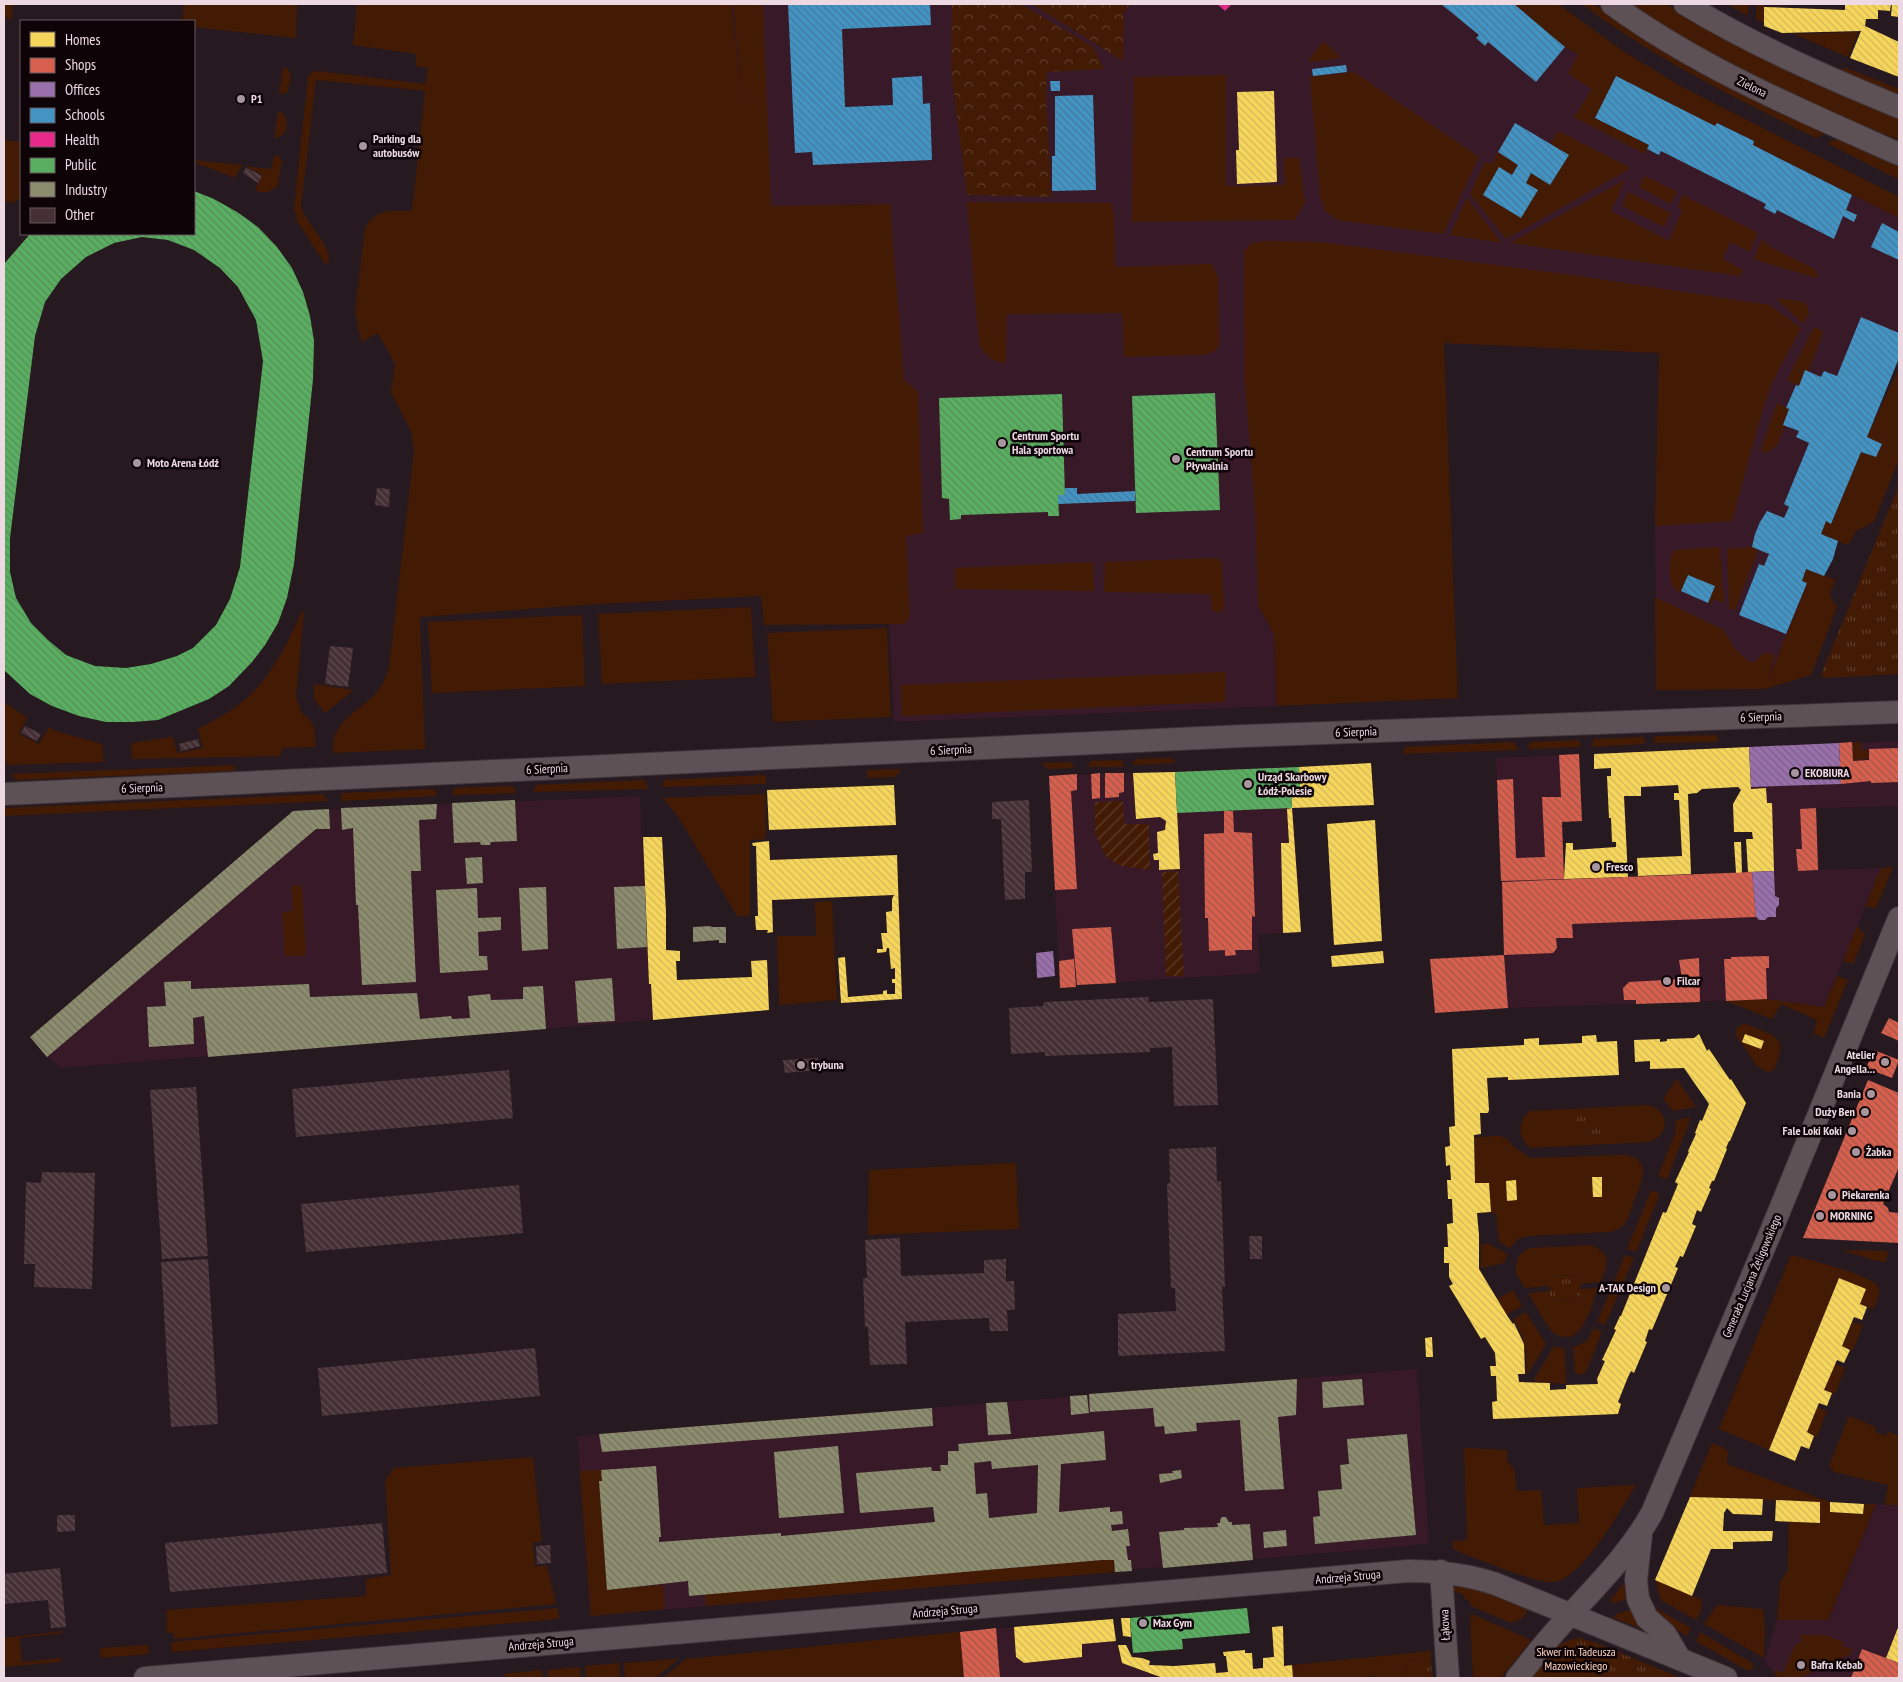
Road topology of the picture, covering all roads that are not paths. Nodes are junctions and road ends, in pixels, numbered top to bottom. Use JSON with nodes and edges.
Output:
{"nodes":[{"id":1,"x":1612,"y":4,"type":"edge"},
{"id":2,"x":1685,"y":4,"type":"edge"},
{"id":3,"x":1899,"y":107,"type":"edge"},
{"id":4,"x":1899,"y":154,"type":"edge"},
{"id":5,"x":1899,"y":712,"type":"edge"},
{"id":6,"x":4,"y":794,"type":"edge"},
{"id":7,"x":1899,"y":918,"type":"edge"},
{"id":8,"x":1642,"y":1531,"type":"junction"},
{"id":9,"x":1441,"y":1571,"type":"junction"},
{"id":10,"x":1572,"y":1614,"type":"junction"},
{"id":11,"x":1680,"y":1659,"type":"junction"},
{"id":12,"x":145,"y":1678,"type":"edge"},
{"id":13,"x":1448,"y":1678,"type":"edge"},
{"id":14,"x":1518,"y":1678,"type":"edge"},
{"id":15,"x":1726,"y":1678,"type":"edge"}],
"edges":[{"from":1,"to":4,"type":"street","name":"Zielona"},
{"from":2,"to":3,"type":"street"},
{"from":5,"to":6,"type":"street","name":"6 Sierpnia"},
{"from":7,"to":8,"type":"street","name":"Generała Lucjana Żeligowskiego"},
{"from":8,"to":10,"type":"street","name":"Generała Lucjana Żeligowskiego"},
{"from":8,"to":11,"type":"street"},
{"from":9,"to":10,"type":"street","name":"Andrzeja Struga"},
{"from":9,"to":12,"type":"street","name":"Andrzeja Struga"},
{"from":9,"to":13,"type":"street","name":"Łąkowa"},
{"from":10,"to":11,"type":"street","name":"Andrzeja Struga"},
{"from":10,"to":14,"type":"street"},
{"from":11,"to":15,"type":"street","name":"Andrzeja Struga"}]}
